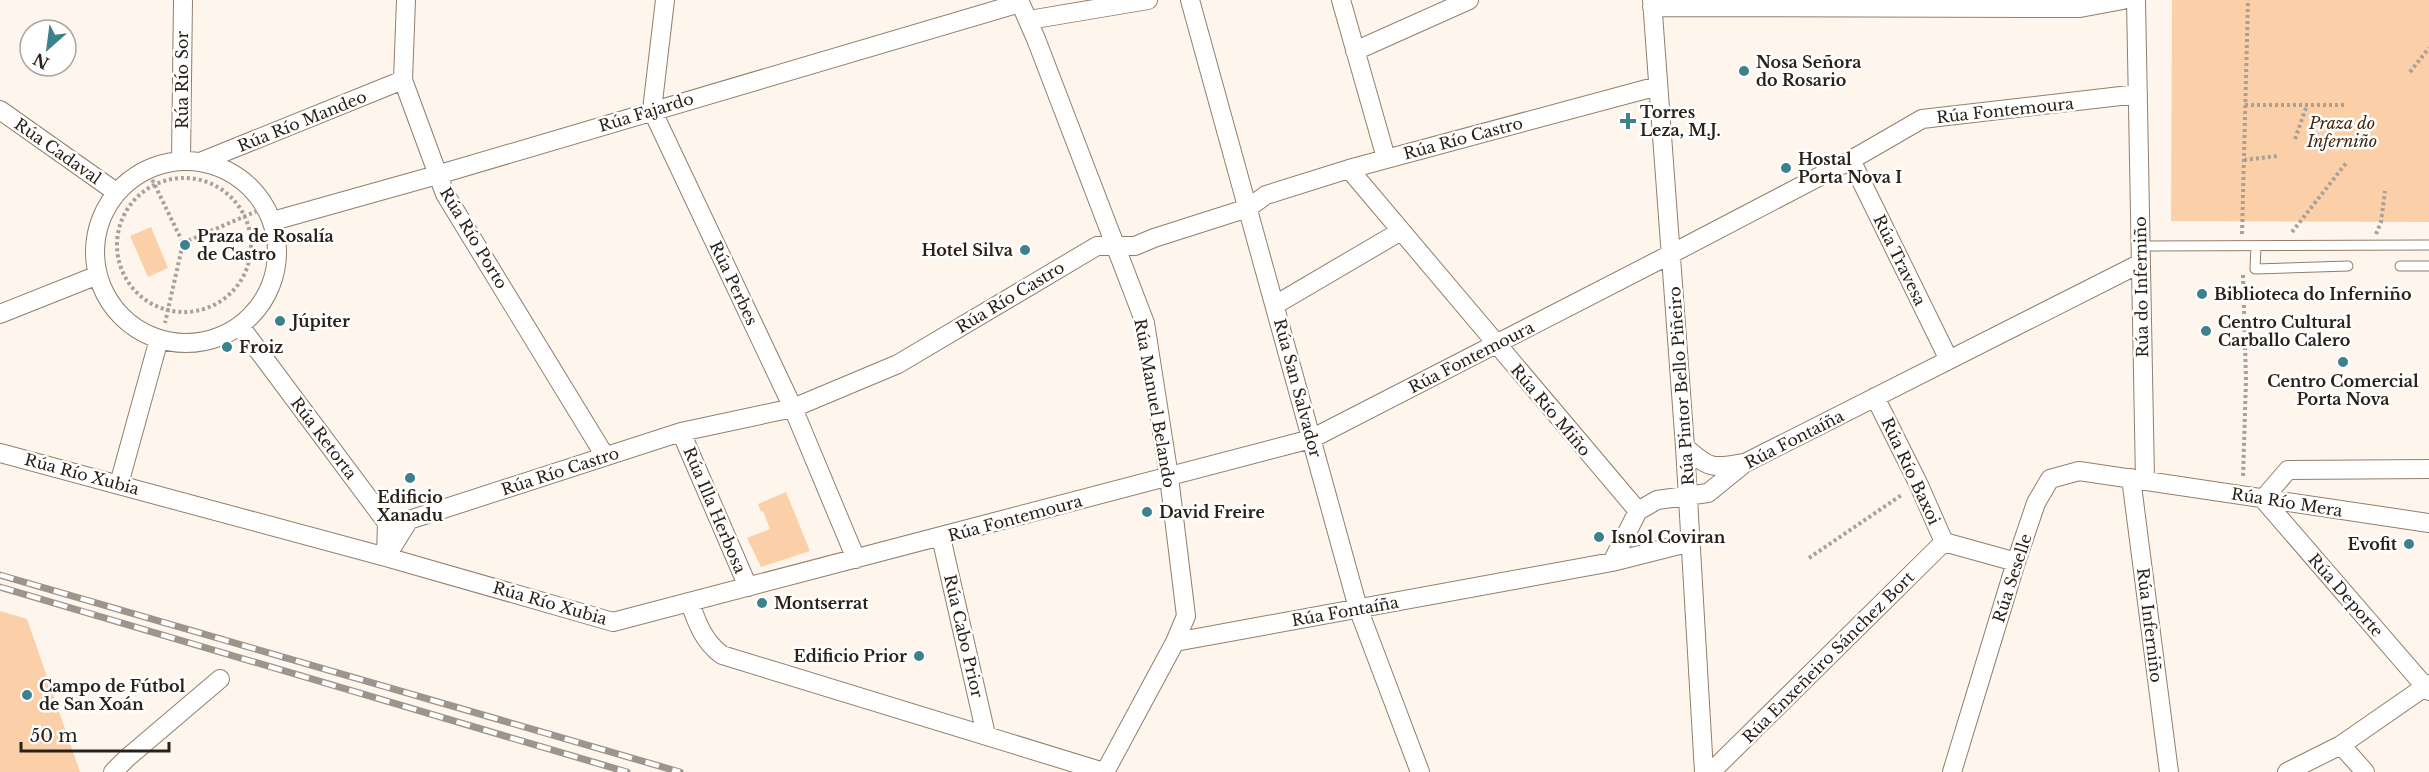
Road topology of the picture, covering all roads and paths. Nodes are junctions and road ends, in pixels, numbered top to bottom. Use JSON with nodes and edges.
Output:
{"nodes":[{"id":1,"x":183,"y":0,"type":"edge"},
{"id":2,"x":406,"y":0,"type":"edge"},
{"id":3,"x":665,"y":0,"type":"edge"},
{"id":4,"x":1148,"y":0,"type":"edge"},
{"id":5,"x":1190,"y":0,"type":"edge"},
{"id":6,"x":1341,"y":0,"type":"edge"},
{"id":7,"x":1469,"y":0,"type":"edge"},
{"id":8,"x":2123,"y":0,"type":"edge"},
{"id":9,"x":2136,"y":0,"type":"edge"},
{"id":10,"x":2248,"y":0,"type":"edge"},
{"id":11,"x":1019,"y":2,"type":"edge"},
{"id":12,"x":1652,"y":3,"type":"edge"},
{"id":13,"x":1029,"y":20,"type":"junction"},
{"id":14,"x":2429,"y":48,"type":"edge"},
{"id":15,"x":1356,"y":51,"type":"junction"},
{"id":16,"x":2410,"y":72,"type":"dead end"},
{"id":17,"x":403,"y":80,"type":"junction"},
{"id":18,"x":1658,"y":86,"type":"junction"},
{"id":19,"x":2138,"y":94,"type":"junction"},
{"id":20,"x":2245,"y":105,"type":"junction"},
{"id":21,"x":2307,"y":105,"type":"junction"},
{"id":22,"x":2346,"y":105,"type":"dead end"},
{"id":23,"x":0,"y":110,"type":"edge"},
{"id":24,"x":652,"y":110,"type":"junction"},
{"id":25,"x":2295,"y":139,"type":"dead end"},
{"id":26,"x":2277,"y":156,"type":"dead end"},
{"id":27,"x":1386,"y":158,"type":"junction"},
{"id":28,"x":182,"y":160,"type":"junction"},
{"id":29,"x":1851,"y":160,"type":"junction"},
{"id":30,"x":2244,"y":160,"type":"junction"},
{"id":31,"x":201,"y":162,"type":"junction"},
{"id":32,"x":2347,"y":162,"type":"dead end"},
{"id":33,"x":1349,"y":169,"type":"junction"},
{"id":34,"x":437,"y":175,"type":"junction"},
{"id":35,"x":151,"y":176,"type":"junction"},
{"id":36,"x":2385,"y":191,"type":"dead end"},
{"id":37,"x":116,"y":192,"type":"junction"},
{"id":38,"x":1248,"y":208,"type":"junction"},
{"id":39,"x":257,"y":211,"type":"dead end"},
{"id":40,"x":246,"y":216,"type":"junction"},
{"id":41,"x":273,"y":221,"type":"junction"},
{"id":42,"x":1401,"y":231,"type":"junction"},
{"id":43,"x":183,"y":243,"type":"junction"},
{"id":44,"x":2371,"y":245,"type":"junction"},
{"id":45,"x":2429,"y":245,"type":"edge"},
{"id":46,"x":1114,"y":246,"type":"junction"},
{"id":47,"x":2242,"y":246,"type":"junction"},
{"id":48,"x":2256,"y":246,"type":"junction"},
{"id":49,"x":2281,"y":246,"type":"junction"},
{"id":50,"x":1671,"y":254,"type":"junction"},
{"id":51,"x":2141,"y":255,"type":"junction"},
{"id":52,"x":2348,"y":266,"type":"dead end"},
{"id":53,"x":2400,"y":266,"type":"dead end"},
{"id":54,"x":2429,"y":266,"type":"edge"},
{"id":55,"x":98,"y":275,"type":"junction"},
{"id":56,"x":1275,"y":305,"type":"junction"},
{"id":57,"x":168,"y":311,"type":"junction"},
{"id":58,"x":0,"y":314,"type":"edge"},
{"id":59,"x":240,"y":326,"type":"junction"},
{"id":60,"x":162,"y":333,"type":"junction"},
{"id":61,"x":1496,"y":344,"type":"junction"},
{"id":62,"x":1948,"y":360,"type":"junction"},
{"id":63,"x":1875,"y":397,"type":"junction"},
{"id":64,"x":793,"y":408,"type":"junction"},
{"id":65,"x":681,"y":432,"type":"junction"},
{"id":66,"x":1311,"y":439,"type":"junction"},
{"id":67,"x":1685,"y":447,"type":"junction"},
{"id":68,"x":0,"y":453,"type":"edge"},
{"id":69,"x":605,"y":456,"type":"junction"},
{"id":70,"x":1744,"y":463,"type":"junction"},
{"id":71,"x":2429,"y":469,"type":"edge"},
{"id":72,"x":1169,"y":477,"type":"junction"},
{"id":73,"x":2138,"y":479,"type":"junction"},
{"id":74,"x":1918,"y":483,"type":"junction"},
{"id":75,"x":119,"y":484,"type":"junction"},
{"id":76,"x":1688,"y":497,"type":"junction"},
{"id":77,"x":2254,"y":497,"type":"junction"},
{"id":78,"x":1638,"y":512,"type":"junction"},
{"id":79,"x":2429,"y":523,"type":"edge"},
{"id":80,"x":941,"y":537,"type":"junction"},
{"id":81,"x":1691,"y":542,"type":"junction"},
{"id":82,"x":1944,"y":542,"type":"junction"},
{"id":83,"x":386,"y":556,"type":"junction"},
{"id":84,"x":1809,"y":558,"type":"dead end"},
{"id":85,"x":856,"y":559,"type":"junction"},
{"id":86,"x":1612,"y":562,"type":"junction"},
{"id":87,"x":2016,"y":562,"type":"junction"},
{"id":88,"x":748,"y":588,"type":"junction"},
{"id":89,"x":690,"y":603,"type":"junction"},
{"id":90,"x":1358,"y":608,"type":"junction"},
{"id":91,"x":1175,"y":642,"type":"junction"},
{"id":92,"x":220,"y":679,"type":"dead end"},
{"id":93,"x":2428,"y":687,"type":"edge"},
{"id":94,"x":986,"y":735,"type":"junction"},
{"id":95,"x":2341,"y":745,"type":"junction"},
{"id":96,"x":113,"y":772,"type":"edge"},
{"id":97,"x":1104,"y":772,"type":"edge"},
{"id":98,"x":1420,"y":772,"type":"edge"},
{"id":99,"x":1704,"y":772,"type":"edge"},
{"id":100,"x":1712,"y":772,"type":"edge"},
{"id":101,"x":1952,"y":772,"type":"edge"},
{"id":102,"x":2169,"y":772,"type":"edge"},
{"id":103,"x":2287,"y":772,"type":"edge"},
{"id":104,"x":2365,"y":772,"type":"edge"}],
"edges":[{"from":1,"to":28,"type":"street","name":"Rúa Río Sor"},
{"from":2,"to":17,"type":"street","name":"Rúa Río Porto"},
{"from":3,"to":24,"type":"street"},
{"from":4,"to":13,"type":"street"},
{"from":5,"to":38,"type":"street","name":"Rúa San Salvador"},
{"from":6,"to":15,"type":"street"},
{"from":7,"to":15,"type":"street"},
{"from":8,"to":12,"type":"street"},
{"from":9,"to":19,"type":"street"},
{"from":10,"to":20,"type":"path"},
{"from":11,"to":13,"type":"street","name":"Rúa Manuel Belando"},
{"from":11,"to":24,"type":"street","name":"Rúa Fajardo"},
{"from":12,"to":18,"type":"street","name":"Rúa Pintor Bello Piñeiro"},
{"from":13,"to":46,"type":"street","name":"Rúa Manuel Belando"},
{"from":14,"to":16,"type":"path"},
{"from":15,"to":27,"type":"street"},
{"from":17,"to":31,"type":"street","name":"Rúa Río Mandeo"},
{"from":17,"to":34,"type":"street","name":"Rúa Río Porto"},
{"from":18,"to":27,"type":"street","name":"Rúa Río Castro"},
{"from":18,"to":50,"type":"street","name":"Rúa Pintor Bello Piñeiro"},
{"from":19,"to":29,"type":"street","name":"Rúa Fontemoura"},
{"from":19,"to":51,"type":"street","name":"Rúa do Inferniño"},
{"from":20,"to":21,"type":"path"},
{"from":20,"to":30,"type":"path"},
{"from":21,"to":22,"type":"path"},
{"from":21,"to":25,"type":"path"},
{"from":23,"to":37,"type":"street","name":"Rúa Cadaval"},
{"from":24,"to":34,"type":"street","name":"Rúa Fajardo"},
{"from":24,"to":64,"type":"street","name":"Rúa Perbes"},
{"from":26,"to":30,"type":"path"},
{"from":27,"to":33,"type":"street","name":"Rúa Río Castro"},
{"from":28,"to":31,"type":"street"},
{"from":28,"to":35,"type":"street"},
{"from":29,"to":50,"type":"street","name":"Rúa Fontemoura"},
{"from":29,"to":62,"type":"street","name":"Rúa Travesa"},
{"from":30,"to":47,"type":"path"},
{"from":31,"to":41,"type":"street"},
{"from":32,"to":49,"type":"path"},
{"from":33,"to":38,"type":"street","name":"Rúa Río Castro"},
{"from":33,"to":42,"type":"street","name":"Rúa Río Miño"},
{"from":34,"to":41,"type":"street","name":"Rúa Fajardo"},
{"from":34,"to":69,"type":"street","name":"Rúa Río Porto"},
{"from":35,"to":37,"type":"street"},
{"from":35,"to":40,"type":"path"},
{"from":35,"to":43,"type":"path"},
{"from":35,"to":57,"type":"path"},
{"from":36,"to":44,"type":"path"},
{"from":37,"to":55,"type":"street"},
{"from":38,"to":46,"type":"street","name":"Rúa Río Castro"},
{"from":38,"to":56,"type":"street","name":"Rúa San Salvador"},
{"from":39,"to":40,"type":"path"},
{"from":40,"to":43,"type":"path"},
{"from":40,"to":57,"type":"path"},
{"from":41,"to":59,"type":"street"},
{"from":42,"to":56,"type":"street"},
{"from":42,"to":61,"type":"street","name":"Rúa Río Miño"},
{"from":43,"to":57,"type":"path"},
{"from":44,"to":45,"type":"lane"},
{"from":44,"to":49,"type":"lane"},
{"from":46,"to":64,"type":"street","name":"Rúa Río Castro"},
{"from":46,"to":72,"type":"street","name":"Rúa Manuel Belando"},
{"from":47,"to":48,"type":"lane"},
{"from":47,"to":51,"type":"lane"},
{"from":47,"to":77,"type":"path"},
{"from":48,"to":49,"type":"lane"},
{"from":48,"to":52,"type":"lane"},
{"from":50,"to":61,"type":"street","name":"Rúa Fontemoura"},
{"from":50,"to":67,"type":"street","name":"Rúa Pintor Bello Piñeiro"},
{"from":51,"to":62,"type":"street","name":"Rúa Fontaíña"},
{"from":51,"to":73,"type":"street","name":"Rúa do Inferniño"},
{"from":53,"to":54,"type":"lane"},
{"from":55,"to":58,"type":"street"},
{"from":55,"to":60,"type":"street"},
{"from":56,"to":66,"type":"street","name":"Rúa San Salvador"},
{"from":57,"to":60,"type":"path"},
{"from":59,"to":60,"type":"street"},
{"from":59,"to":83,"type":"street","name":"Rúa Retorta"},
{"from":60,"to":75,"type":"street"},
{"from":61,"to":66,"type":"street","name":"Rúa Fontemoura"},
{"from":61,"to":78,"type":"street","name":"Rúa Río Miño"},
{"from":62,"to":63,"type":"street","name":"Rúa Fontaíña"},
{"from":63,"to":70,"type":"street","name":"Rúa Fontaíña"},
{"from":63,"to":74,"type":"street","name":"Rúa Río Baxoi"},
{"from":64,"to":65,"type":"street","name":"Rúa Río Castro"},
{"from":64,"to":85,"type":"street","name":"Rúa Perbes"},
{"from":65,"to":69,"type":"street","name":"Rúa Río Castro"},
{"from":65,"to":88,"type":"street","name":"Rúa Illa Herbosa"},
{"from":66,"to":72,"type":"street","name":"Rúa Fontemoura"},
{"from":66,"to":90,"type":"street","name":"Rúa San Salvador"},
{"from":67,"to":70,"type":"street"},
{"from":67,"to":76,"type":"street","name":"Rúa Pintor Bello Piñeiro"},
{"from":68,"to":75,"type":"street","name":"Rúa Río Xubia"},
{"from":69,"to":83,"type":"street","name":"Rúa Río Castro"},
{"from":70,"to":76,"type":"street","name":"Rúa Fontaíña"},
{"from":71,"to":77,"type":"street"},
{"from":72,"to":80,"type":"street","name":"Rúa Fontemoura"},
{"from":72,"to":91,"type":"street","name":"Rúa Manuel Belando"},
{"from":73,"to":77,"type":"street","name":"Rúa Río Mera"},
{"from":73,"to":87,"type":"street","name":"Rúa Seselle"},
{"from":73,"to":102,"type":"street","name":"Rúa Inferniño"},
{"from":74,"to":82,"type":"street","name":"Rúa Río Baxoi"},
{"from":74,"to":84,"type":"path"},
{"from":75,"to":83,"type":"street","name":"Rúa Río Xubia"},
{"from":76,"to":78,"type":"street","name":"Rúa Fontaíña"},
{"from":76,"to":81,"type":"street","name":"Rúa Pintor Bello Piñeiro"},
{"from":77,"to":79,"type":"street","name":"Rúa Río Mera"},
{"from":77,"to":93,"type":"street","name":"Rúa Deporte"},
{"from":78,"to":86,"type":"street"},
{"from":80,"to":85,"type":"street","name":"Rúa Fontemoura"},
{"from":80,"to":94,"type":"street","name":"Rúa Cabo Prior"},
{"from":81,"to":86,"type":"street","name":"Rúa Fontaíña"},
{"from":81,"to":99,"type":"street","name":"Rúa Pintor Bello Piñeiro"},
{"from":82,"to":87,"type":"street","name":"Rúa Río Baxoi"},
{"from":82,"to":100,"type":"street","name":"Rúa Enxeñeiro Sánchez Bort"},
{"from":83,"to":89,"type":"street","name":"Rúa Río Xubia"},
{"from":85,"to":88,"type":"street","name":"Rúa Fontemoura"},
{"from":86,"to":90,"type":"street","name":"Rúa Fontaíña"},
{"from":87,"to":101,"type":"street","name":"Rúa Seselle"},
{"from":88,"to":89,"type":"street","name":"Rúa Fontemoura"},
{"from":89,"to":94,"type":"street"},
{"from":90,"to":91,"type":"street","name":"Rúa Fontaíña"},
{"from":90,"to":98,"type":"street","name":"Rúa San Salvador"},
{"from":91,"to":97,"type":"street","name":"Rúa Manuel Belando"},
{"from":92,"to":96,"type":"street"},
{"from":93,"to":95,"type":"street"},
{"from":94,"to":97,"type":"street"},
{"from":95,"to":103,"type":"street"},
{"from":95,"to":104,"type":"street"}]}
